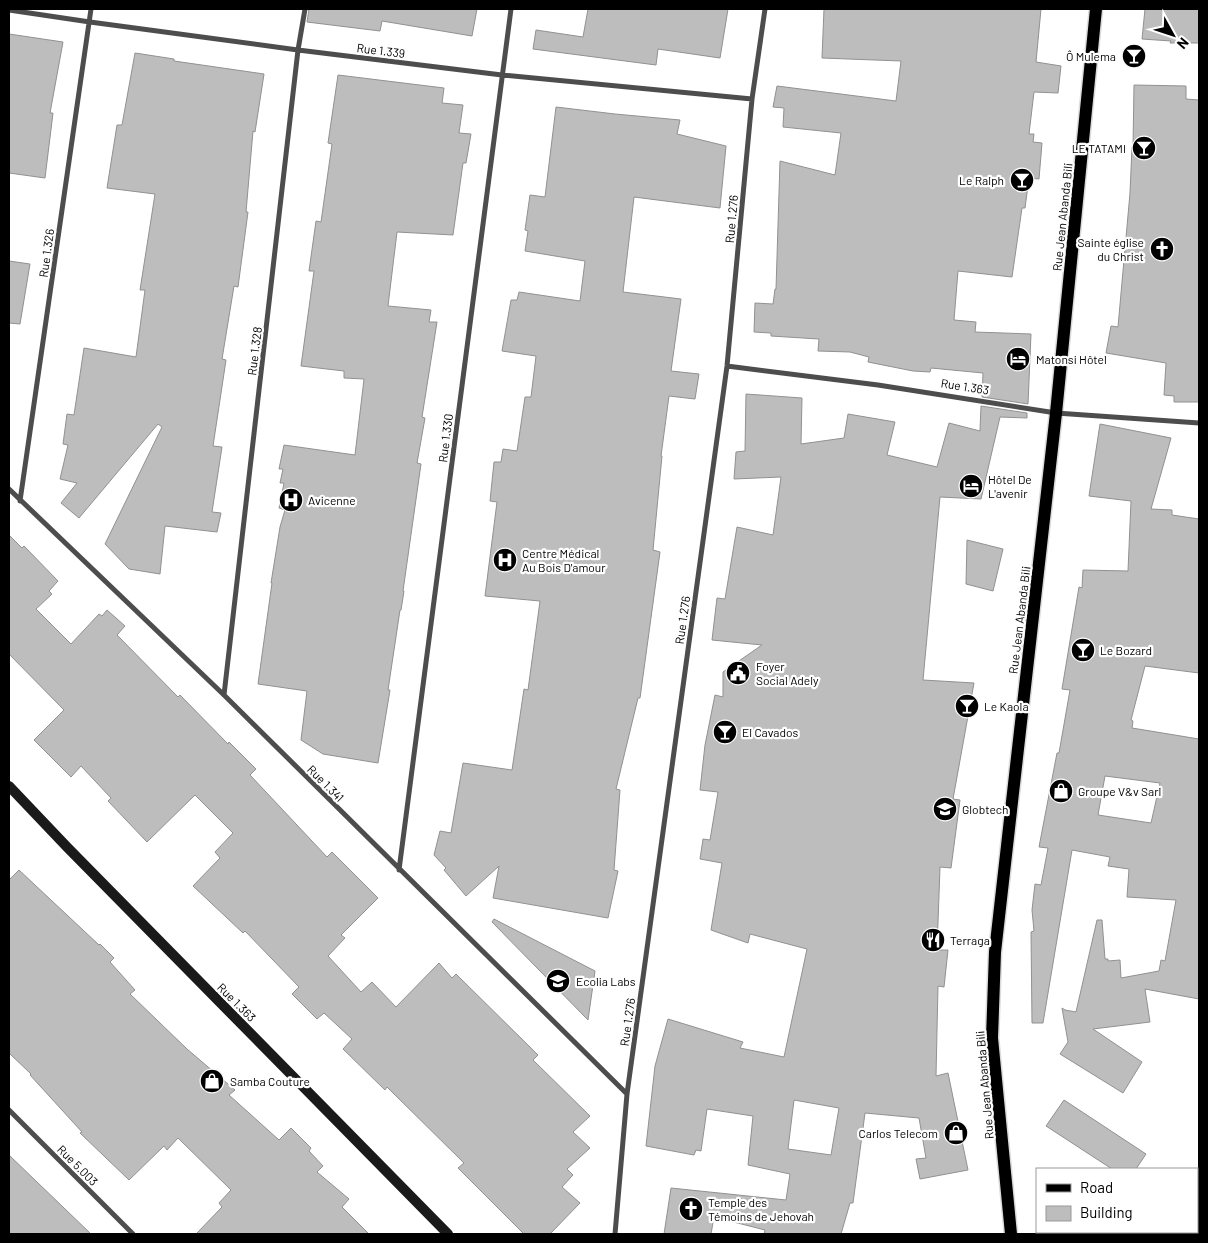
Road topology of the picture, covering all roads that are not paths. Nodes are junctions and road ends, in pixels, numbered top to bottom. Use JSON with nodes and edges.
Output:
{"nodes":[{"id":1,"x":91,"y":9,"type":"edge"},
{"id":2,"x":304,"y":9,"type":"edge"},
{"id":3,"x":511,"y":9,"type":"edge"},
{"id":4,"x":765,"y":9,"type":"edge"},
{"id":5,"x":1096,"y":9,"type":"edge"},
{"id":6,"x":9,"y":10,"type":"edge"},
{"id":7,"x":90,"y":22,"type":"junction"},
{"id":8,"x":298,"y":50,"type":"junction"},
{"id":9,"x":502,"y":75,"type":"junction"},
{"id":10,"x":752,"y":99,"type":"junction"},
{"id":11,"x":727,"y":366,"type":"junction"},
{"id":12,"x":1056,"y":413,"type":"junction"},
{"id":13,"x":1199,"y":424,"type":"edge"},
{"id":14,"x":9,"y":489,"type":"edge"},
{"id":15,"x":20,"y":501,"type":"junction"},
{"id":16,"x":224,"y":695,"type":"junction"},
{"id":17,"x":9,"y":786,"type":"edge"},
{"id":18,"x":400,"y":870,"type":"junction"},
{"id":19,"x":627,"y":1094,"type":"junction"},
{"id":20,"x":9,"y":1110,"type":"edge"},
{"id":21,"x":133,"y":1234,"type":"edge"},
{"id":22,"x":448,"y":1234,"type":"edge"},
{"id":23,"x":615,"y":1234,"type":"edge"},
{"id":24,"x":1011,"y":1234,"type":"edge"}],
"edges":[{"from":1,"to":7,"type":"street","name":"Rue 1.326"},
{"from":2,"to":8,"type":"street","name":"Rue 1.328"},
{"from":3,"to":9,"type":"street","name":"Rue 1.330"},
{"from":4,"to":10,"type":"street","name":"Rue 1.276"},
{"from":5,"to":12,"type":"main road","name":"Rue Jean Abanda Bili"},
{"from":6,"to":7,"type":"street","name":"Rue 1.339"},
{"from":7,"to":8,"type":"street","name":"Rue 1.339"},
{"from":7,"to":15,"type":"street","name":"Rue 1.326"},
{"from":8,"to":9,"type":"street","name":"Rue 1.339"},
{"from":8,"to":16,"type":"street","name":"Rue 1.328"},
{"from":9,"to":10,"type":"street","name":"Rue 1.339"},
{"from":9,"to":18,"type":"street","name":"Rue 1.330"},
{"from":10,"to":11,"type":"street","name":"Rue 1.276"},
{"from":11,"to":12,"type":"street","name":"Rue 1.363"},
{"from":11,"to":19,"type":"street","name":"Rue 1.276"},
{"from":12,"to":13,"type":"street","name":"Rue 1.363"},
{"from":12,"to":24,"type":"main road","name":"Rue Jean Abanda Bili"},
{"from":14,"to":15,"type":"street","name":"Rue 1.341"},
{"from":15,"to":16,"type":"street","name":"Rue 1.341"},
{"from":16,"to":18,"type":"street","name":"Rue 1.341"},
{"from":17,"to":22,"type":"main road","name":"Rue 1.363"},
{"from":18,"to":19,"type":"street","name":"Rue 1.341"},
{"from":19,"to":23,"type":"street","name":"Rue 1.276"},
{"from":20,"to":21,"type":"street","name":"Rue 5.003"}]}
